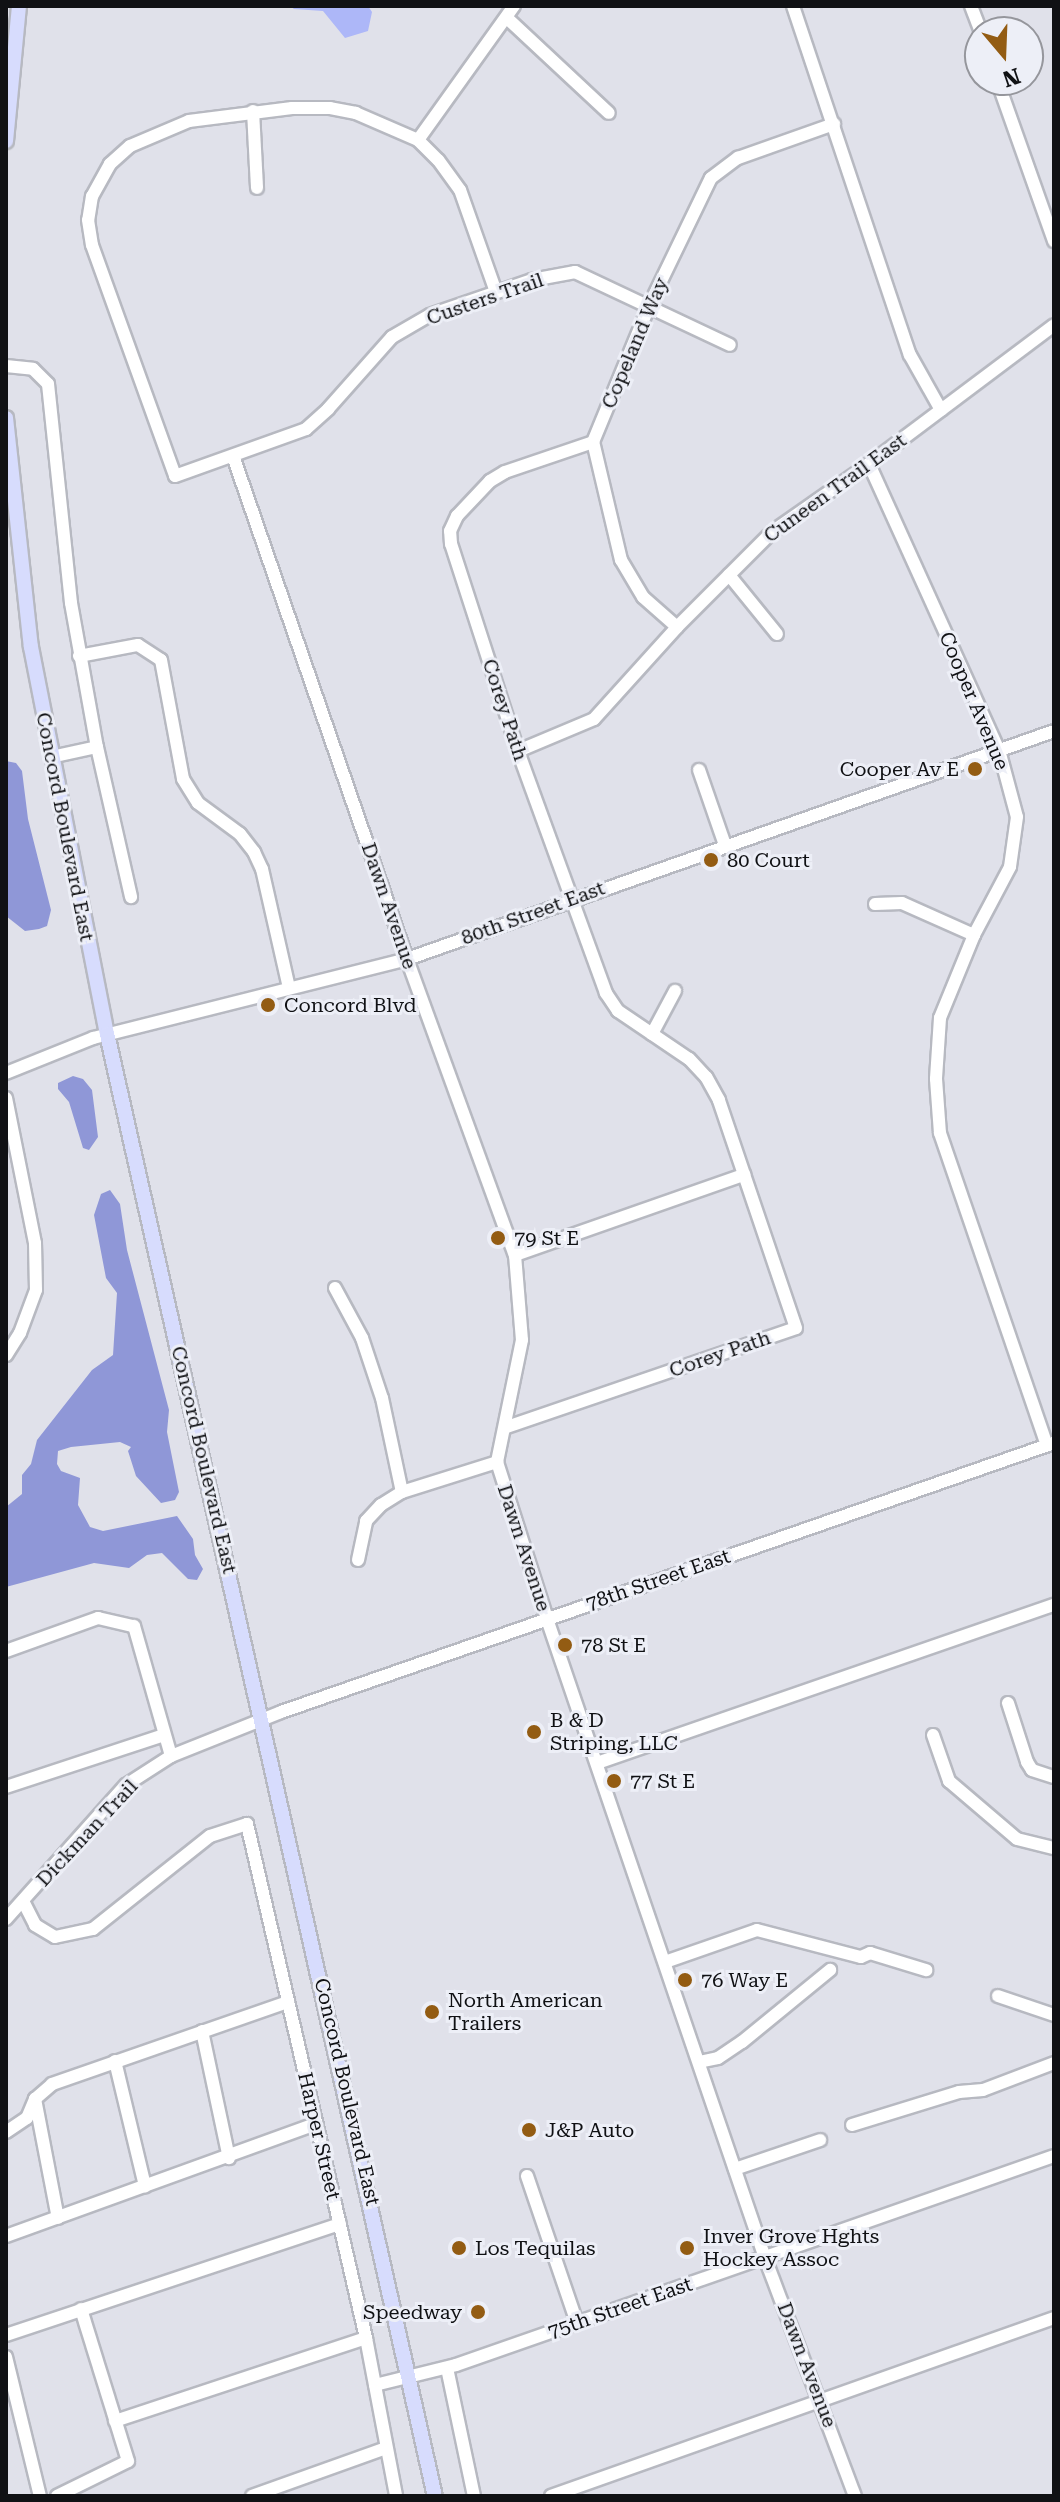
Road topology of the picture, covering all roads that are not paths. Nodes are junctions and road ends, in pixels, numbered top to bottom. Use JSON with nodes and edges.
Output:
{"nodes":[{"id":1,"x":19,"y":6,"type":"edge"},
{"id":2,"x":514,"y":6,"type":"edge"},
{"id":3,"x":793,"y":6,"type":"edge"},
{"id":4,"x":507,"y":18,"type":"junction"},
{"id":5,"x":1003,"y":96,"type":"edge"},
{"id":6,"x":253,"y":111,"type":"junction"},
{"id":7,"x":609,"y":113,"type":"dead end"},
{"id":8,"x":834,"y":124,"type":"junction"},
{"id":9,"x":418,"y":140,"type":"junction"},
{"id":10,"x":6,"y":141,"type":"edge"},
{"id":11,"x":257,"y":188,"type":"dead end"},
{"id":12,"x":1054,"y":241,"type":"edge"},
{"id":13,"x":496,"y":292,"type":"junction"},
{"id":14,"x":649,"y":306,"type":"junction"},
{"id":15,"x":1054,"y":325,"type":"edge"},
{"id":16,"x":730,"y":345,"type":"dead end"},
{"id":17,"x":6,"y":366,"type":"edge"},
{"id":18,"x":941,"y":410,"type":"junction"},
{"id":19,"x":6,"y":418,"type":"edge"},
{"id":20,"x":593,"y":442,"type":"junction"},
{"id":21,"x":233,"y":456,"type":"junction"},
{"id":22,"x":869,"y":464,"type":"junction"},
{"id":23,"x":729,"y":575,"type":"junction"},
{"id":24,"x":677,"y":627,"type":"junction"},
{"id":25,"x":777,"y":634,"type":"dead end"},
{"id":26,"x":79,"y":656,"type":"junction"},
{"id":27,"x":1054,"y":731,"type":"edge"},
{"id":28,"x":97,"y":747,"type":"junction"},
{"id":29,"x":999,"y":750,"type":"junction"},
{"id":30,"x":518,"y":751,"type":"junction"},
{"id":31,"x":51,"y":757,"type":"junction"},
{"id":32,"x":699,"y":770,"type":"dead end"},
{"id":33,"x":725,"y":845,"type":"junction"},
{"id":34,"x":131,"y":897,"type":"dead end"},
{"id":35,"x":571,"y":898,"type":"junction"},
{"id":36,"x":875,"y":904,"type":"dead end"},
{"id":37,"x":974,"y":935,"type":"junction"},
{"id":38,"x":407,"y":959,"type":"junction"},
{"id":39,"x":289,"y":988,"type":"junction"},
{"id":40,"x":675,"y":991,"type":"dead end"},
{"id":41,"x":107,"y":1034,"type":"junction"},
{"id":42,"x":652,"y":1034,"type":"junction"},
{"id":43,"x":6,"y":1073,"type":"edge"},
{"id":44,"x":6,"y":1098,"type":"edge"},
{"id":45,"x":744,"y":1175,"type":"junction"},
{"id":46,"x":515,"y":1255,"type":"junction"},
{"id":47,"x":335,"y":1288,"type":"dead end"},
{"id":48,"x":6,"y":1355,"type":"edge"},
{"id":49,"x":507,"y":1427,"type":"junction"},
{"id":50,"x":1050,"y":1444,"type":"edge"},
{"id":51,"x":497,"y":1462,"type":"junction"},
{"id":52,"x":402,"y":1492,"type":"junction"},
{"id":53,"x":358,"y":1560,"type":"dead end"},
{"id":54,"x":1054,"y":1605,"type":"edge"},
{"id":55,"x":547,"y":1619,"type":"junction"},
{"id":56,"x":6,"y":1651,"type":"edge"},
{"id":57,"x":1008,"y":1703,"type":"dead end"},
{"id":58,"x":263,"y":1718,"type":"junction"},
{"id":59,"x":164,"y":1735,"type":"junction"},
{"id":60,"x":933,"y":1735,"type":"dead end"},
{"id":61,"x":171,"y":1756,"type":"junction"},
{"id":62,"x":597,"y":1763,"type":"junction"},
{"id":63,"x":1054,"y":1777,"type":"edge"},
{"id":64,"x":6,"y":1787,"type":"edge"},
{"id":65,"x":1054,"y":1848,"type":"edge"},
{"id":66,"x":23,"y":1901,"type":"junction"},
{"id":67,"x":6,"y":1919,"type":"edge"},
{"id":68,"x":665,"y":1962,"type":"junction"},
{"id":69,"x":830,"y":1970,"type":"dead end"},
{"id":70,"x":926,"y":1970,"type":"dead end"},
{"id":71,"x":998,"y":1996,"type":"dead end"},
{"id":72,"x":288,"y":2002,"type":"junction"},
{"id":73,"x":1054,"y":2015,"type":"edge"},
{"id":74,"x":202,"y":2031,"type":"junction"},
{"id":75,"x":115,"y":2061,"type":"junction"},
{"id":76,"x":699,"y":2062,"type":"junction"},
{"id":77,"x":1054,"y":2063,"type":"edge"},
{"id":78,"x":35,"y":2099,"type":"junction"},
{"id":79,"x":315,"y":2124,"type":"junction"},
{"id":80,"x":852,"y":2125,"type":"dead end"},
{"id":81,"x":6,"y":2132,"type":"edge"},
{"id":82,"x":820,"y":2140,"type":"dead end"},
{"id":83,"x":1054,"y":2156,"type":"edge"},
{"id":84,"x":229,"y":2158,"type":"junction"},
{"id":85,"x":735,"y":2169,"type":"junction"},
{"id":86,"x":527,"y":2176,"type":"dead end"},
{"id":87,"x":145,"y":2186,"type":"junction"},
{"id":88,"x":58,"y":2218,"type":"junction"},
{"id":89,"x":340,"y":2224,"type":"junction"},
{"id":90,"x":6,"y":2236,"type":"edge"},
{"id":91,"x":765,"y":2258,"type":"junction"},
{"id":92,"x":81,"y":2309,"type":"junction"},
{"id":93,"x":1054,"y":2318,"type":"edge"},
{"id":94,"x":577,"y":2323,"type":"junction"},
{"id":95,"x":6,"y":2335,"type":"edge"},
{"id":96,"x":366,"y":2338,"type":"junction"},
{"id":97,"x":6,"y":2357,"type":"edge"},
{"id":98,"x":447,"y":2368,"type":"junction"},
{"id":99,"x":411,"y":2378,"type":"junction"},
{"id":100,"x":375,"y":2385,"type":"junction"},
{"id":101,"x":821,"y":2400,"type":"junction"},
{"id":102,"x":115,"y":2421,"type":"junction"},
{"id":103,"x":386,"y":2448,"type":"junction"},
{"id":104,"x":40,"y":2496,"type":"edge"},
{"id":105,"x":57,"y":2496,"type":"edge"},
{"id":106,"x":252,"y":2496,"type":"edge"},
{"id":107,"x":396,"y":2496,"type":"edge"},
{"id":108,"x":435,"y":2496,"type":"edge"},
{"id":109,"x":474,"y":2496,"type":"edge"},
{"id":110,"x":551,"y":2496,"type":"edge"},
{"id":111,"x":855,"y":2496,"type":"edge"}],
"edges":[{"from":1,"to":10,"type":"main road"},
{"from":2,"to":4,"type":"street"},
{"from":3,"to":8,"type":"street"},
{"from":4,"to":7,"type":"street"},
{"from":4,"to":9,"type":"street"},
{"from":5,"to":12,"type":"street"},
{"from":6,"to":9,"type":"street"},
{"from":6,"to":11,"type":"street"},
{"from":6,"to":21,"type":"street","name":"Custers Trail"},
{"from":8,"to":14,"type":"street","name":"Copeland Way"},
{"from":8,"to":18,"type":"street"},
{"from":9,"to":13,"type":"street"},
{"from":13,"to":14,"type":"street","name":"Custers Trail"},
{"from":13,"to":21,"type":"street","name":"Custers Trail"},
{"from":14,"to":16,"type":"street","name":"Custers Trail"},
{"from":14,"to":20,"type":"street","name":"Copeland Way"},
{"from":15,"to":18,"type":"street","name":"Cuneen Trail East"},
{"from":17,"to":26,"type":"street"},
{"from":18,"to":22,"type":"street","name":"Cuneen Trail East"},
{"from":19,"to":31,"type":"main road","name":"Concord Boulevard East"},
{"from":20,"to":24,"type":"street"},
{"from":20,"to":30,"type":"street","name":"Corey Path"},
{"from":21,"to":38,"type":"street","name":"Dawn Avenue"},
{"from":22,"to":23,"type":"street","name":"Cuneen Trail East"},
{"from":22,"to":29,"type":"street","name":"Cooper Avenue"},
{"from":23,"to":24,"type":"street","name":"Cuneen Trail East"},
{"from":23,"to":25,"type":"street"},
{"from":24,"to":30,"type":"street","name":"Cuneen Trail East"},
{"from":26,"to":28,"type":"street"},
{"from":26,"to":39,"type":"street"},
{"from":27,"to":29,"type":"street","name":"80th Street East"},
{"from":28,"to":31,"type":"street"},
{"from":28,"to":34,"type":"street"},
{"from":29,"to":33,"type":"street","name":"80th Street East"},
{"from":29,"to":37,"type":"street","name":"Cooper Avenue"},
{"from":30,"to":35,"type":"street","name":"Corey Path"},
{"from":31,"to":41,"type":"main road","name":"Concord Boulevard East"},
{"from":32,"to":33,"type":"street"},
{"from":33,"to":35,"type":"street","name":"80th Street East"},
{"from":35,"to":38,"type":"street","name":"80th Street East"},
{"from":35,"to":42,"type":"street","name":"Corey Path"},
{"from":36,"to":37,"type":"street"},
{"from":37,"to":50,"type":"street","name":"Cooper Avenue"},
{"from":38,"to":39,"type":"street","name":"80th Street East"},
{"from":38,"to":46,"type":"street","name":"Dawn Avenue"},
{"from":39,"to":41,"type":"street","name":"80th Street East"},
{"from":40,"to":42,"type":"street"},
{"from":41,"to":43,"type":"street","name":"80th Street East"},
{"from":41,"to":58,"type":"main road","name":"Concord Boulevard East"},
{"from":42,"to":45,"type":"street","name":"Corey Path"},
{"from":44,"to":48,"type":"street"},
{"from":45,"to":46,"type":"street"},
{"from":45,"to":49,"type":"street","name":"Corey Path"},
{"from":46,"to":49,"type":"street","name":"Dawn Avenue"},
{"from":47,"to":52,"type":"street"},
{"from":49,"to":51,"type":"street","name":"Dawn Avenue"},
{"from":50,"to":55,"type":"street","name":"78th Street East"},
{"from":51,"to":52,"type":"street"},
{"from":51,"to":55,"type":"street","name":"Dawn Avenue"},
{"from":52,"to":53,"type":"street"},
{"from":54,"to":62,"type":"street"},
{"from":55,"to":58,"type":"street","name":"78th Street East"},
{"from":55,"to":62,"type":"street","name":"Dawn Avenue"},
{"from":56,"to":59,"type":"street"},
{"from":57,"to":63,"type":"street"},
{"from":58,"to":61,"type":"street","name":"Dickman Trail"},
{"from":58,"to":99,"type":"main road","name":"Concord Boulevard East"},
{"from":59,"to":61,"type":"street"},
{"from":59,"to":64,"type":"street"},
{"from":60,"to":65,"type":"street"},
{"from":61,"to":66,"type":"street","name":"Dickman Trail"},
{"from":62,"to":68,"type":"street","name":"Dawn Avenue"},
{"from":66,"to":67,"type":"street","name":"Dickman Trail"},
{"from":66,"to":72,"type":"street","name":"Harper Street"},
{"from":68,"to":70,"type":"street"},
{"from":68,"to":76,"type":"street","name":"Dawn Avenue"},
{"from":69,"to":76,"type":"street"},
{"from":71,"to":73,"type":"street"},
{"from":72,"to":74,"type":"street"},
{"from":72,"to":79,"type":"street","name":"Harper Street"},
{"from":74,"to":75,"type":"street"},
{"from":74,"to":84,"type":"street"},
{"from":75,"to":78,"type":"street"},
{"from":75,"to":87,"type":"street"},
{"from":76,"to":85,"type":"street","name":"Dawn Avenue"},
{"from":77,"to":80,"type":"street"},
{"from":78,"to":81,"type":"street"},
{"from":78,"to":88,"type":"street"},
{"from":79,"to":84,"type":"street"},
{"from":79,"to":89,"type":"street","name":"Harper Street"},
{"from":82,"to":85,"type":"street"},
{"from":83,"to":91,"type":"street","name":"75th Street East"},
{"from":84,"to":87,"type":"street"},
{"from":85,"to":91,"type":"street","name":"Dawn Avenue"},
{"from":86,"to":94,"type":"street"},
{"from":87,"to":88,"type":"street"},
{"from":88,"to":90,"type":"street"},
{"from":89,"to":92,"type":"street"},
{"from":89,"to":96,"type":"street","name":"Harper Street"},
{"from":91,"to":94,"type":"street","name":"75th Street East"},
{"from":91,"to":101,"type":"street","name":"Dawn Avenue"},
{"from":92,"to":95,"type":"street"},
{"from":92,"to":102,"type":"street"},
{"from":93,"to":101,"type":"street"},
{"from":94,"to":98,"type":"street","name":"75th Street East"},
{"from":96,"to":100,"type":"street","name":"Harper Street"},
{"from":96,"to":102,"type":"street"},
{"from":97,"to":104,"type":"street"},
{"from":98,"to":99,"type":"street","name":"75th Street East"},
{"from":98,"to":109,"type":"street"},
{"from":99,"to":100,"type":"street","name":"75th Street East"},
{"from":99,"to":108,"type":"main road","name":"Concord Boulevard East"},
{"from":100,"to":103,"type":"street","name":"Harper Street"},
{"from":101,"to":110,"type":"street"},
{"from":101,"to":111,"type":"street","name":"Dawn Avenue"},
{"from":102,"to":105,"type":"street"},
{"from":103,"to":106,"type":"street"},
{"from":103,"to":107,"type":"street","name":"Harper Street"}]}
